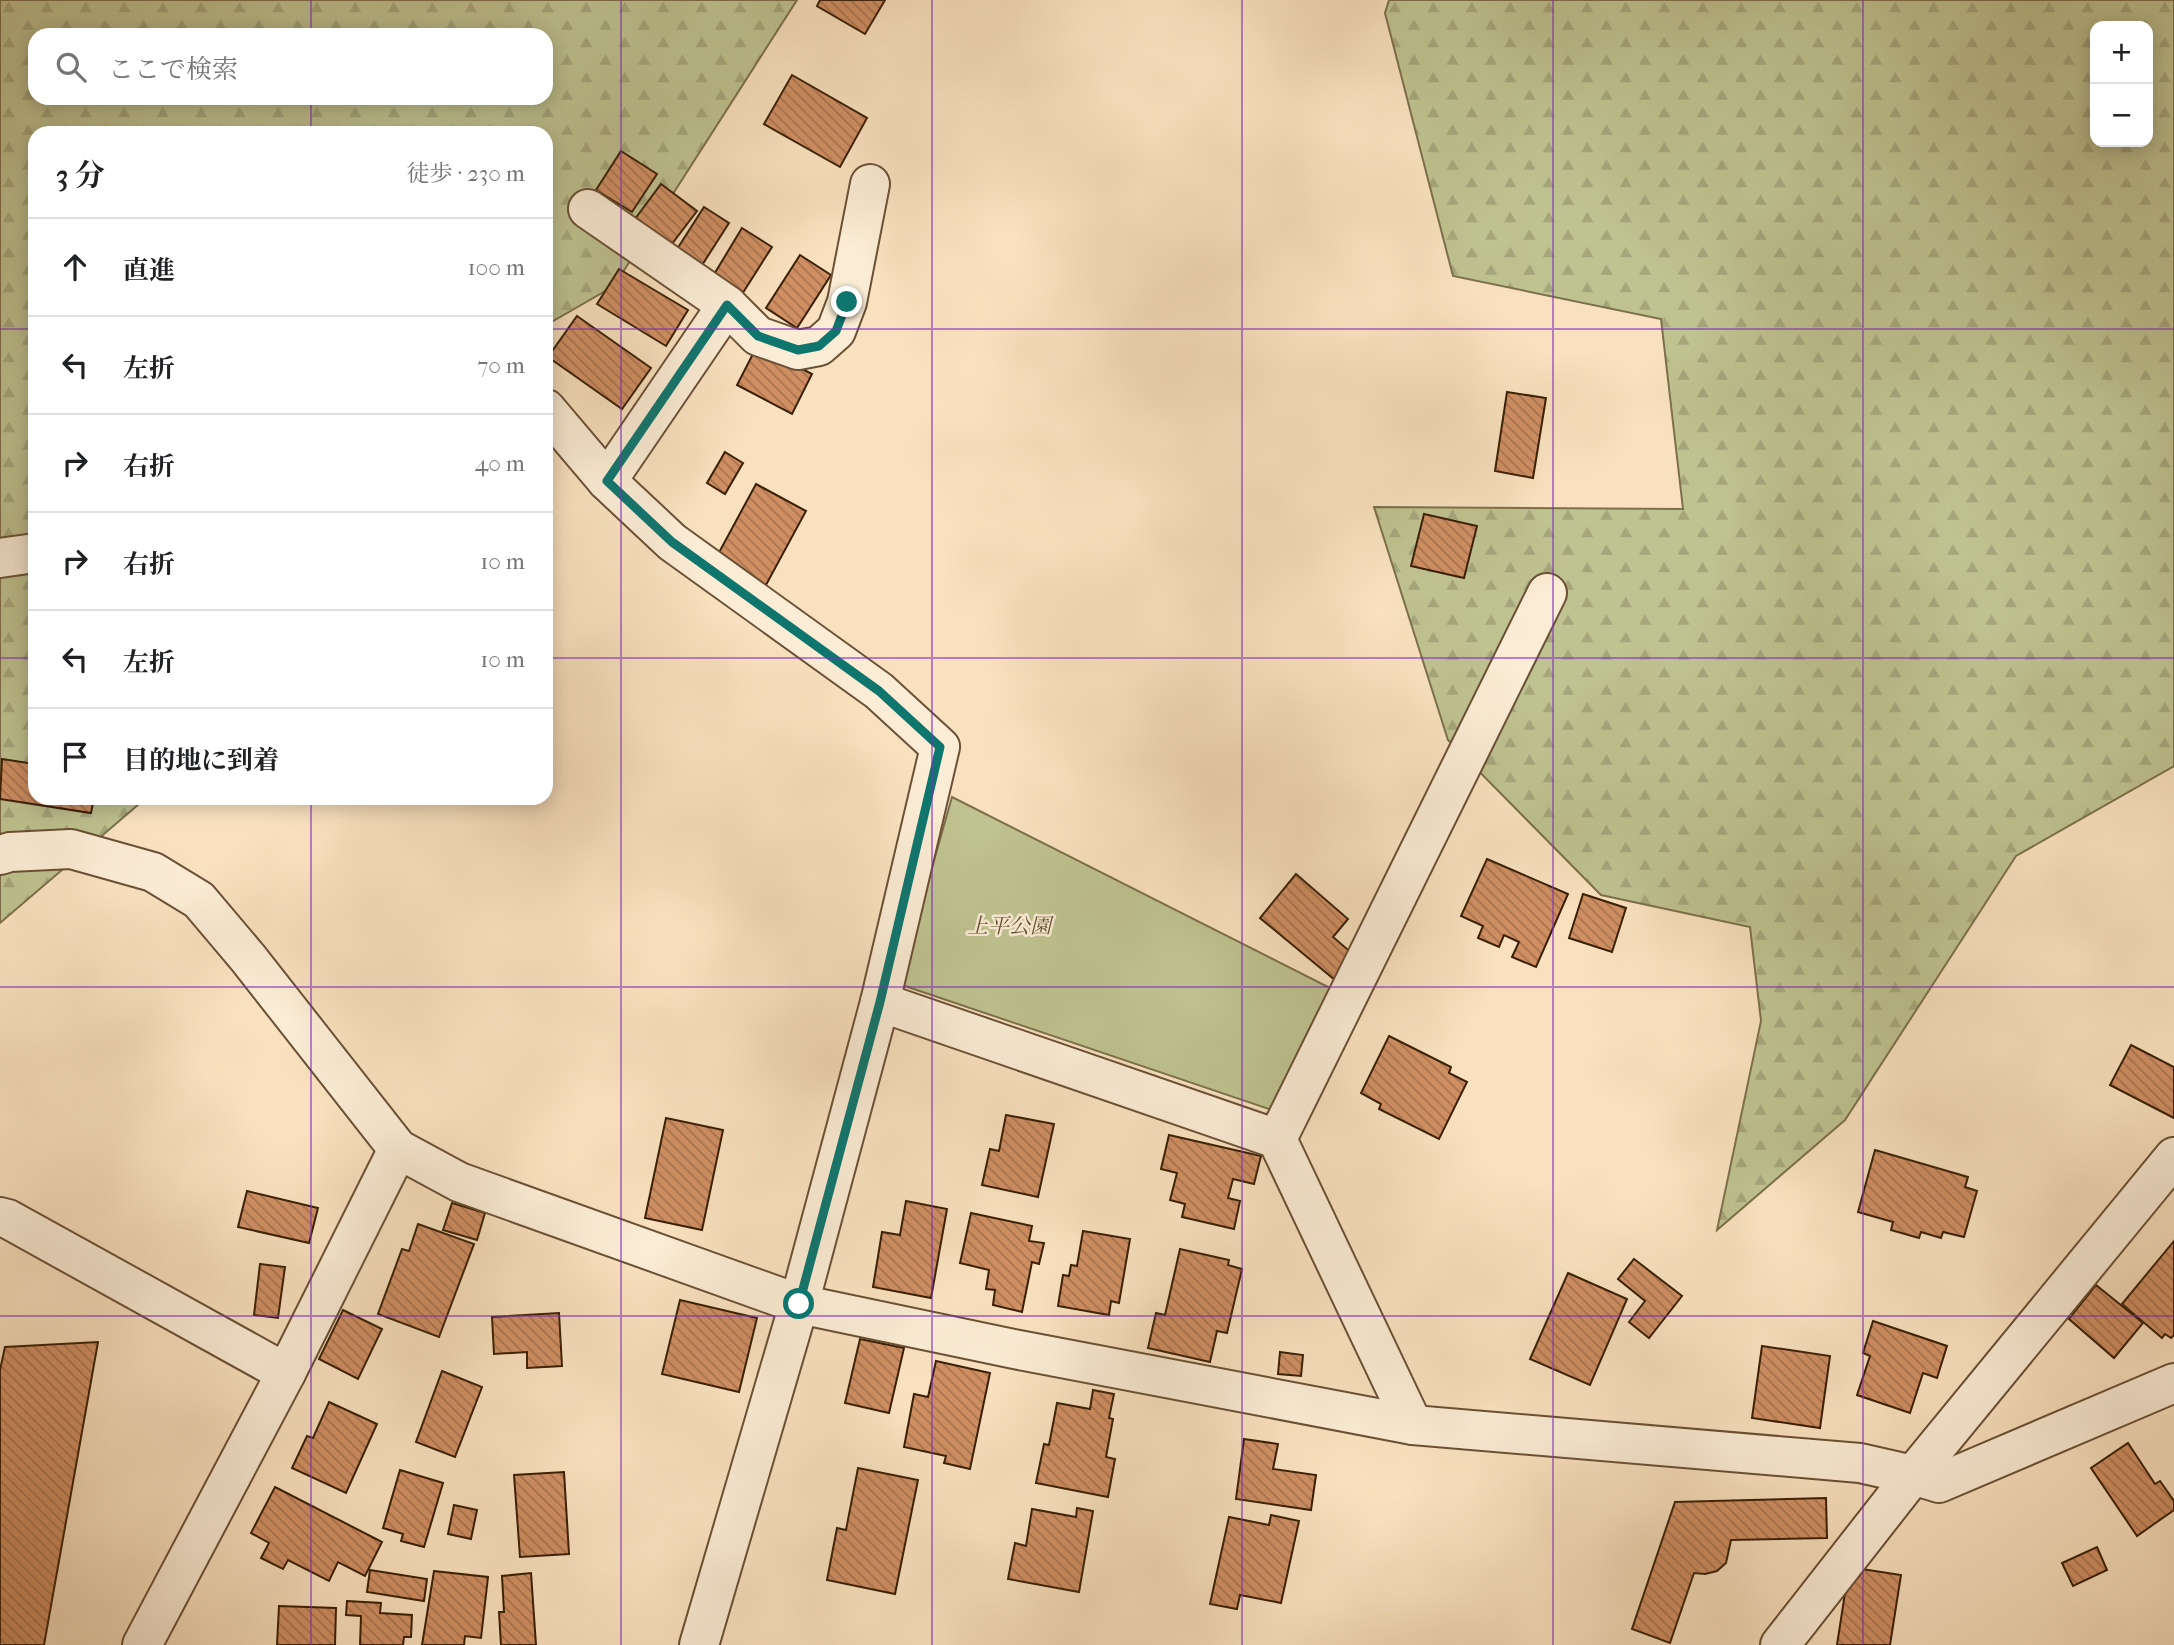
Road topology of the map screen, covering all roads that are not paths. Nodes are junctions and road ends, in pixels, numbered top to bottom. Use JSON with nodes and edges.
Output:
{"nodes":[{"id":1,"x":870,"y":184,"type":"dead end"},
{"id":2,"x":588,"y":209,"type":"dead end"},
{"id":3,"x":727,"y":305,"type":"junction"},
{"id":4,"x":553,"y":417,"type":"edge"},
{"id":5,"x":607,"y":481,"type":"junction"},
{"id":6,"x":28,"y":554,"type":"edge"},
{"id":7,"x":0,"y":558,"type":"edge"},
{"id":8,"x":1547,"y":593,"type":"dead end"},
{"id":9,"x":0,"y":856,"type":"edge"},
{"id":10,"x":880,"y":1002,"type":"junction"},
{"id":11,"x":1277,"y":1139,"type":"junction"},
{"id":12,"x":398,"y":1149,"type":"junction"},
{"id":13,"x":2174,"y":1157,"type":"edge"},
{"id":14,"x":0,"y":1217,"type":"edge"},
{"id":15,"x":799,"y":1304,"type":"junction"},
{"id":16,"x":286,"y":1373,"type":"junction"},
{"id":17,"x":2174,"y":1383,"type":"edge"},
{"id":18,"x":1413,"y":1425,"type":"junction"},
{"id":19,"x":1913,"y":1475,"type":"junction"},
{"id":20,"x":142,"y":1645,"type":"edge"},
{"id":21,"x":699,"y":1645,"type":"edge"},
{"id":22,"x":1780,"y":1645,"type":"edge"}],
"edges":[{"from":1,"to":3,"type":"street"},
{"from":2,"to":3,"type":"street"},
{"from":3,"to":5,"type":"street"},
{"from":4,"to":5,"type":"street"},
{"from":5,"to":10,"type":"street"},
{"from":6,"to":7,"type":"street"},
{"from":8,"to":11,"type":"street"},
{"from":9,"to":12,"type":"street"},
{"from":10,"to":11,"type":"street"},
{"from":10,"to":15,"type":"street"},
{"from":11,"to":18,"type":"street"},
{"from":12,"to":15,"type":"street"},
{"from":12,"to":16,"type":"street"},
{"from":13,"to":19,"type":"street"},
{"from":14,"to":16,"type":"street"},
{"from":15,"to":18,"type":"street"},
{"from":15,"to":21,"type":"street"},
{"from":16,"to":20,"type":"street"},
{"from":17,"to":19,"type":"street"},
{"from":18,"to":19,"type":"street"},
{"from":19,"to":22,"type":"street"}]}
